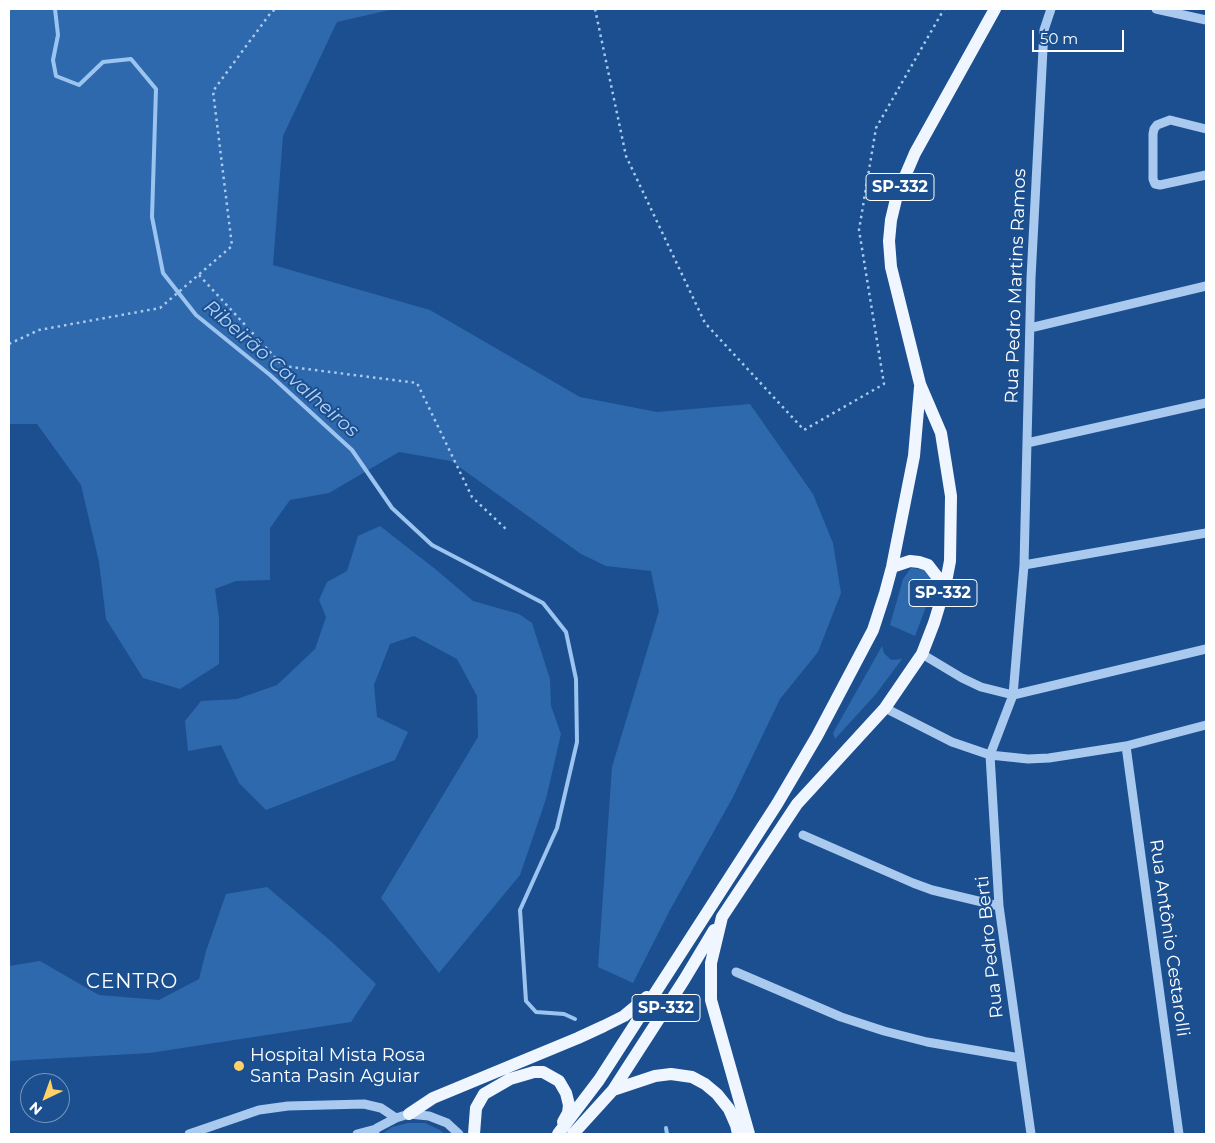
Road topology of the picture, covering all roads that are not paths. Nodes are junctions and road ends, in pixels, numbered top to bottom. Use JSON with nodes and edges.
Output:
{"nodes":[{"id":1,"x":995,"y":9,"type":"edge"},
{"id":2,"x":1050,"y":9,"type":"edge"},
{"id":3,"x":1156,"y":9,"type":"edge"},
{"id":4,"x":1206,"y":20,"type":"edge"},
{"id":5,"x":1206,"y":129,"type":"edge"},
{"id":6,"x":1206,"y":175,"type":"edge"},
{"id":7,"x":1206,"y":286,"type":"edge"},
{"id":8,"x":1030,"y":328,"type":"junction"},
{"id":9,"x":920,"y":384,"type":"junction"},
{"id":10,"x":1206,"y":403,"type":"edge"},
{"id":11,"x":1027,"y":443,"type":"junction"},
{"id":12,"x":1206,"y":533,"type":"edge"},
{"id":13,"x":1024,"y":565,"type":"junction"},
{"id":14,"x":892,"y":567,"type":"junction"},
{"id":15,"x":945,"y":587,"type":"junction"},
{"id":16,"x":1206,"y":649,"type":"edge"},
{"id":17,"x":922,"y":654,"type":"junction"},
{"id":18,"x":1013,"y":695,"type":"junction"},
{"id":19,"x":885,"y":708,"type":"junction"},
{"id":20,"x":1206,"y":725,"type":"edge"},
{"id":21,"x":1126,"y":746,"type":"junction"},
{"id":22,"x":990,"y":754,"type":"junction"},
{"id":23,"x":803,"y":835,"type":"dead end"},
{"id":24,"x":999,"y":906,"type":"junction"},
{"id":25,"x":722,"y":917,"type":"junction"},
{"id":26,"x":736,"y":972,"type":"dead end"},
{"id":27,"x":664,"y":979,"type":"junction"},
{"id":28,"x":1020,"y":1058,"type":"junction"},
{"id":29,"x":610,"y":1093,"type":"junction"},
{"id":30,"x":409,"y":1114,"type":"junction"},
{"id":31,"x":396,"y":1118,"type":"junction"},
{"id":32,"x":374,"y":1131,"type":"edge"},
{"id":33,"x":475,"y":1132,"type":"edge"},
{"id":34,"x":189,"y":1134,"type":"edge"},
{"id":35,"x":357,"y":1134,"type":"edge"},
{"id":36,"x":459,"y":1134,"type":"edge"},
{"id":37,"x":557,"y":1134,"type":"edge"},
{"id":38,"x":573,"y":1134,"type":"edge"},
{"id":39,"x":738,"y":1134,"type":"edge"},
{"id":40,"x":749,"y":1134,"type":"edge"},
{"id":41,"x":1031,"y":1134,"type":"edge"},
{"id":42,"x":1179,"y":1134,"type":"edge"}],
"edges":[{"from":1,"to":9,"type":"main road","number":"SP-332"},
{"from":2,"to":8,"type":"street","name":"Rua Pedro Martins Ramos"},
{"from":3,"to":4,"type":"street"},
{"from":5,"to":6,"type":"street"},
{"from":7,"to":8,"type":"street"},
{"from":8,"to":11,"type":"street","name":"Rua Pedro Martins Ramos"},
{"from":9,"to":14,"type":"main road","number":"SP-332"},
{"from":9,"to":15,"type":"main road","number":"SP-332"},
{"from":10,"to":11,"type":"street"},
{"from":11,"to":13,"type":"street","name":"Rua Pedro Martins Ramos"},
{"from":12,"to":13,"type":"street"},
{"from":13,"to":18,"type":"street","name":"Rua Pedro Martins Ramos"},
{"from":14,"to":15,"type":"main road","number":"SP-332"},
{"from":14,"to":27,"type":"main road","number":"SP-332"},
{"from":15,"to":17,"type":"main road","number":"SP-332"},
{"from":16,"to":18,"type":"street"},
{"from":17,"to":18,"type":"street"},
{"from":17,"to":19,"type":"main road","number":"SP-332"},
{"from":18,"to":22,"type":"street","name":"Rua Pedro Martins Ramos"},
{"from":19,"to":22,"type":"street"},
{"from":19,"to":25,"type":"main road","number":"SP-332"},
{"from":20,"to":21,"type":"street"},
{"from":21,"to":22,"type":"street"},
{"from":21,"to":42,"type":"street","name":"Rua Antônio Cestarolli"},
{"from":22,"to":24,"type":"street","name":"Rua Pedro Berti"},
{"from":23,"to":24,"type":"street"},
{"from":24,"to":28,"type":"street","name":"Rua Pedro Berti"},
{"from":25,"to":29,"type":"main road","number":"SP-332"},
{"from":25,"to":40,"type":"main road"},
{"from":26,"to":28,"type":"street"},
{"from":27,"to":30,"type":"main road"},
{"from":27,"to":37,"type":"main road","number":"SP-332"},
{"from":28,"to":41,"type":"street","name":"Rua Pedro Berti"},
{"from":29,"to":38,"type":"main road","number":"SP-332"},
{"from":29,"to":39,"type":"main road"},
{"from":30,"to":31,"type":"street"},
{"from":30,"to":36,"type":"street"},
{"from":31,"to":32,"type":"street"},
{"from":31,"to":34,"type":"street"},
{"from":32,"to":35,"type":"street"},
{"from":33,"to":37,"type":"main road"}]}
